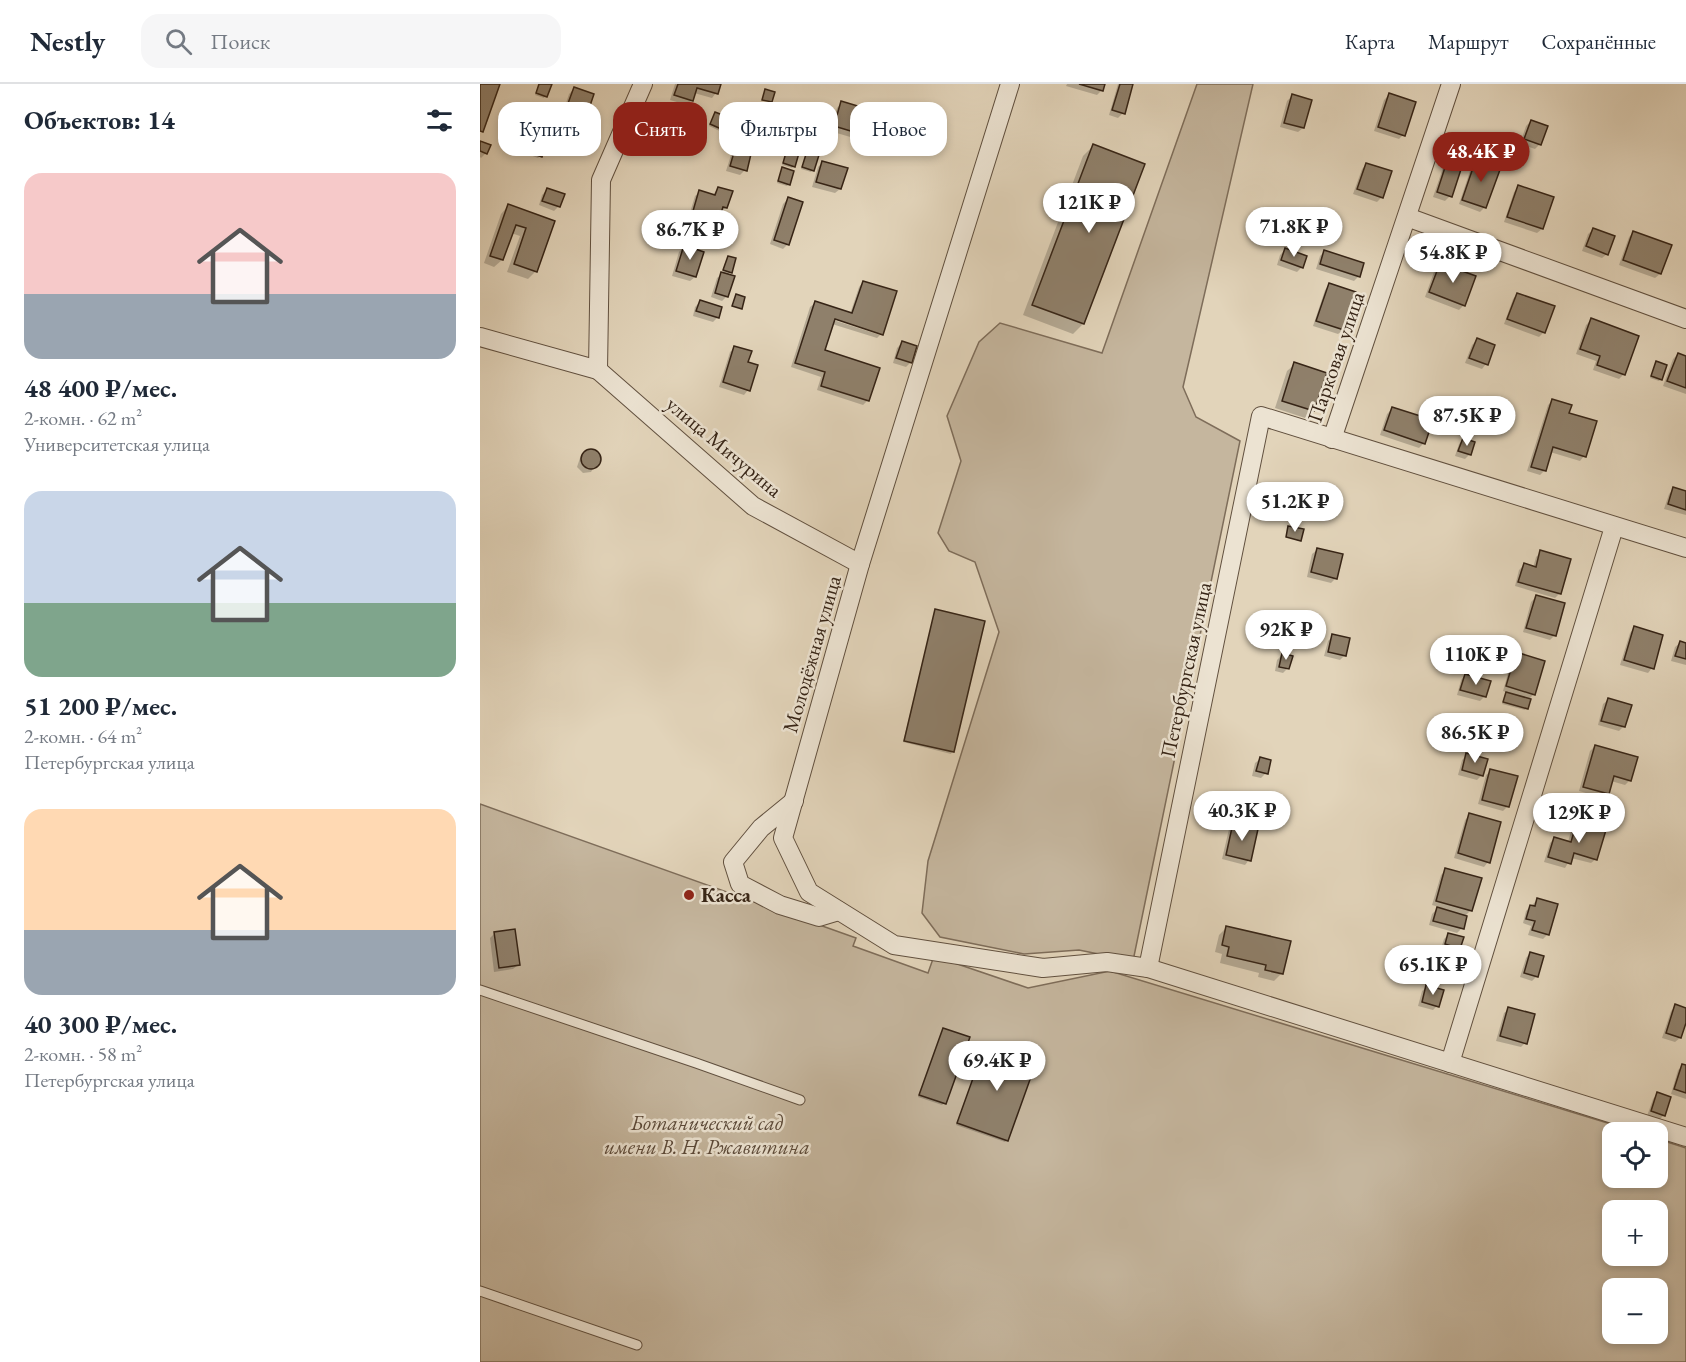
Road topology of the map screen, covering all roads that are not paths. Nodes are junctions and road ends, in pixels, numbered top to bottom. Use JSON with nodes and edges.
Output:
{"nodes":[{"id":1,"x":643,"y":84,"type":"edge"},
{"id":2,"x":1010,"y":84,"type":"edge"},
{"id":3,"x":1452,"y":84,"type":"edge"},
{"id":4,"x":1407,"y":217,"type":"junction"},
{"id":5,"x":1686,"y":319,"type":"edge"},
{"id":6,"x":480,"y":337,"type":"edge"},
{"id":7,"x":598,"y":370,"type":"junction"},
{"id":8,"x":1332,"y":439,"type":"junction"},
{"id":9,"x":1614,"y":527,"type":"junction"},
{"id":10,"x":1686,"y":548,"type":"edge"},
{"id":11,"x":860,"y":564,"type":"junction"},
{"id":12,"x":794,"y":801,"type":"junction"},
{"id":13,"x":839,"y":911,"type":"junction"},
{"id":14,"x":1148,"y":969,"type":"junction"},
{"id":15,"x":480,"y":990,"type":"edge"},
{"id":16,"x":1450,"y":1063,"type":"junction"},
{"id":17,"x":800,"y":1100,"type":"dead end"},
{"id":18,"x":1686,"y":1137,"type":"edge"},
{"id":19,"x":480,"y":1291,"type":"edge"},
{"id":20,"x":637,"y":1345,"type":"dead end"}],
"edges":[{"from":1,"to":7,"type":"street"},
{"from":2,"to":11,"type":"street","name":"Молодёжная улица"},
{"from":3,"to":4,"type":"street","name":"Парковая улица"},
{"from":4,"to":5,"type":"street"},
{"from":4,"to":8,"type":"street","name":"Парковая улица"},
{"from":6,"to":7,"type":"street","name":"улица Мичурина"},
{"from":7,"to":11,"type":"street","name":"улица Мичурина"},
{"from":8,"to":9,"type":"street"},
{"from":8,"to":14,"type":"street","name":"Петербургская улица"},
{"from":9,"to":10,"type":"street"},
{"from":9,"to":16,"type":"street"},
{"from":11,"to":12,"type":"street","name":"Молодёжная улица"},
{"from":12,"to":13,"type":"street","name":"Молодёжная улица"},
{"from":12,"to":13,"type":"street"},
{"from":13,"to":14,"type":"street","name":"Молодёжная улица"},
{"from":14,"to":16,"type":"street","name":"Молодёжная улица"},
{"from":15,"to":17,"type":"lane"},
{"from":16,"to":18,"type":"street","name":"Молодёжная улица"},
{"from":19,"to":20,"type":"lane"}]}
